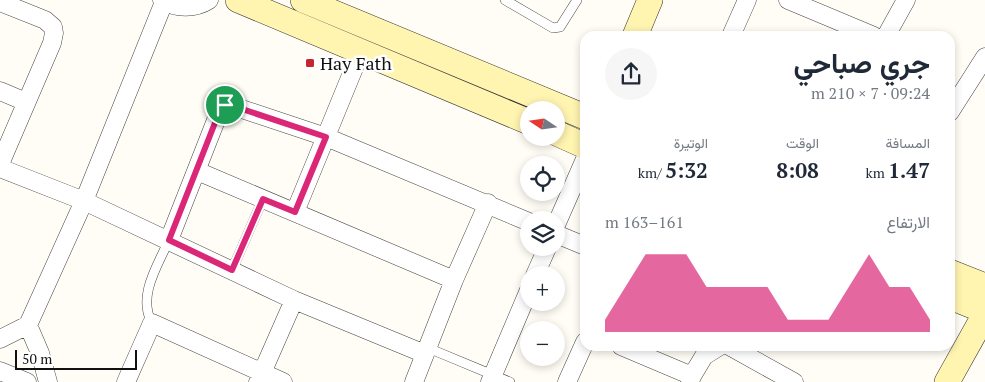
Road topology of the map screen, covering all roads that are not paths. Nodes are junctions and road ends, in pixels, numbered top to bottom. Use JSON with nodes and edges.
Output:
{"nodes":[{"id":1,"x":209,"y":0,"type":"edge"},
{"id":2,"x":238,"y":0,"type":"edge"},
{"id":3,"x":303,"y":0,"type":"edge"},
{"id":4,"x":505,"y":0,"type":"edge"},
{"id":5,"x":577,"y":0,"type":"edge"},
{"id":6,"x":650,"y":0,"type":"edge"},
{"id":7,"x":747,"y":0,"type":"edge"},
{"id":8,"x":788,"y":0,"type":"edge"},
{"id":9,"x":906,"y":0,"type":"edge"},
{"id":10,"x":163,"y":1,"type":"edge"},
{"id":11,"x":0,"y":2,"type":"edge"},
{"id":12,"x":828,"y":8,"type":"edge"},
{"id":13,"x":641,"y":31,"type":"edge"},
{"id":14,"x":733,"y":31,"type":"edge"},
{"id":15,"x":866,"y":31,"type":"edge"},
{"id":16,"x":889,"y":31,"type":"edge"},
{"id":17,"x":361,"y":51,"type":"junction"},
{"id":18,"x":985,"y":57,"type":"edge"},
{"id":19,"x":0,"y":91,"type":"edge"},
{"id":20,"x":26,"y":102,"type":"junction"},
{"id":21,"x":955,"y":104,"type":"edge"},
{"id":22,"x":580,"y":115,"type":"edge"},
{"id":23,"x":520,"y":118,"type":"edge"},
{"id":24,"x":326,"y":137,"type":"junction"},
{"id":25,"x":565,"y":137,"type":"edge"},
{"id":26,"x":580,"y":144,"type":"edge"},
{"id":27,"x":0,"y":164,"type":"edge"},
{"id":28,"x":0,"y":168,"type":"edge"},
{"id":29,"x":580,"y":170,"type":"edge"},
{"id":30,"x":197,"y":171,"type":"junction"},
{"id":31,"x":263,"y":199,"type":"junction"},
{"id":32,"x":84,"y":201,"type":"junction"},
{"id":33,"x":488,"y":203,"type":"junction"},
{"id":34,"x":562,"y":211,"type":"edge"},
{"id":35,"x":295,"y":212,"type":"junction"},
{"id":36,"x":520,"y":218,"type":"edge"},
{"id":37,"x":565,"y":238,"type":"edge"},
{"id":38,"x":169,"y":240,"type":"junction"},
{"id":39,"x":580,"y":244,"type":"edge"},
{"id":40,"x":232,"y":270,"type":"junction"},
{"id":41,"x":955,"y":274,"type":"edge"},
{"id":42,"x":454,"y":280,"type":"junction"},
{"id":43,"x":985,"y":286,"type":"edge"},
{"id":44,"x":955,"y":299,"type":"edge"},
{"id":45,"x":294,"y":300,"type":"junction"},
{"id":46,"x":520,"y":311,"type":"edge"},
{"id":47,"x":985,"y":313,"type":"edge"},
{"id":48,"x":152,"y":324,"type":"junction"},
{"id":49,"x":28,"y":325,"type":"junction"},
{"id":50,"x":0,"y":339,"type":"edge"},
{"id":51,"x":427,"y":351,"type":"junction"},
{"id":52,"x":581,"y":351,"type":"edge"},
{"id":53,"x":632,"y":351,"type":"edge"},
{"id":54,"x":712,"y":351,"type":"edge"},
{"id":55,"x":738,"y":351,"type":"edge"},
{"id":56,"x":0,"y":371,"type":"edge"},
{"id":57,"x":260,"y":378,"type":"edge"},
{"id":58,"x":492,"y":378,"type":"edge"},
{"id":59,"x":691,"y":379,"type":"edge"},
{"id":60,"x":27,"y":382,"type":"edge"},
{"id":61,"x":48,"y":382,"type":"edge"},
{"id":62,"x":126,"y":382,"type":"edge"},
{"id":63,"x":283,"y":382,"type":"edge"},
{"id":64,"x":414,"y":382,"type":"edge"},
{"id":65,"x":510,"y":382,"type":"edge"},
{"id":66,"x":568,"y":382,"type":"edge"},
{"id":67,"x":794,"y":382,"type":"edge"},
{"id":68,"x":947,"y":382,"type":"edge"}],
"edges":[{"from":1,"to":10,"type":"street"},
{"from":2,"to":17,"type":"main road"},
{"from":3,"to":22,"type":"main road"},
{"from":4,"to":5,"type":"lane"},
{"from":6,"to":13,"type":"main road"},
{"from":7,"to":14,"type":"street"},
{"from":8,"to":12,"type":"street"},
{"from":9,"to":16,"type":"street"},
{"from":10,"to":32,"type":"street"},
{"from":11,"to":20,"type":"street"},
{"from":12,"to":15,"type":"street"},
{"from":17,"to":23,"type":"main road"},
{"from":17,"to":24,"type":"street"},
{"from":18,"to":21,"type":"street"},
{"from":19,"to":20,"type":"street"},
{"from":20,"to":27,"type":"street"},
{"from":24,"to":30,"type":"street"},
{"from":24,"to":33,"type":"street"},
{"from":24,"to":35,"type":"street"},
{"from":25,"to":26,"type":"main road"},
{"from":28,"to":32,"type":"street"},
{"from":29,"to":34,"type":"street"},
{"from":30,"to":31,"type":"street"},
{"from":30,"to":38,"type":"street"},
{"from":31,"to":35,"type":"street"},
{"from":31,"to":40,"type":"lane"},
{"from":32,"to":38,"type":"street"},
{"from":32,"to":49,"type":"street"},
{"from":33,"to":36,"type":"street"},
{"from":33,"to":42,"type":"street"},
{"from":35,"to":42,"type":"street"},
{"from":37,"to":39,"type":"street"},
{"from":38,"to":40,"type":"street"},
{"from":38,"to":48,"type":"lane"},
{"from":40,"to":45,"type":"street"},
{"from":41,"to":43,"type":"main road"},
{"from":42,"to":51,"type":"street"},
{"from":44,"to":47,"type":"main road"},
{"from":45,"to":51,"type":"street"},
{"from":45,"to":57,"type":"street"},
{"from":46,"to":58,"type":"street"},
{"from":47,"to":68,"type":"main road"},
{"from":48,"to":57,"type":"street"},
{"from":48,"to":62,"type":"street"},
{"from":49,"to":50,"type":"street"},
{"from":49,"to":61,"type":"street"},
{"from":51,"to":58,"type":"lane"},
{"from":51,"to":64,"type":"street"},
{"from":52,"to":66,"type":"street"},
{"from":53,"to":59,"type":"street"},
{"from":54,"to":59,"type":"street"},
{"from":55,"to":67,"type":"street"},
{"from":56,"to":60,"type":"street"},
{"from":57,"to":63,"type":"street"},
{"from":58,"to":65,"type":"lane"}]}
